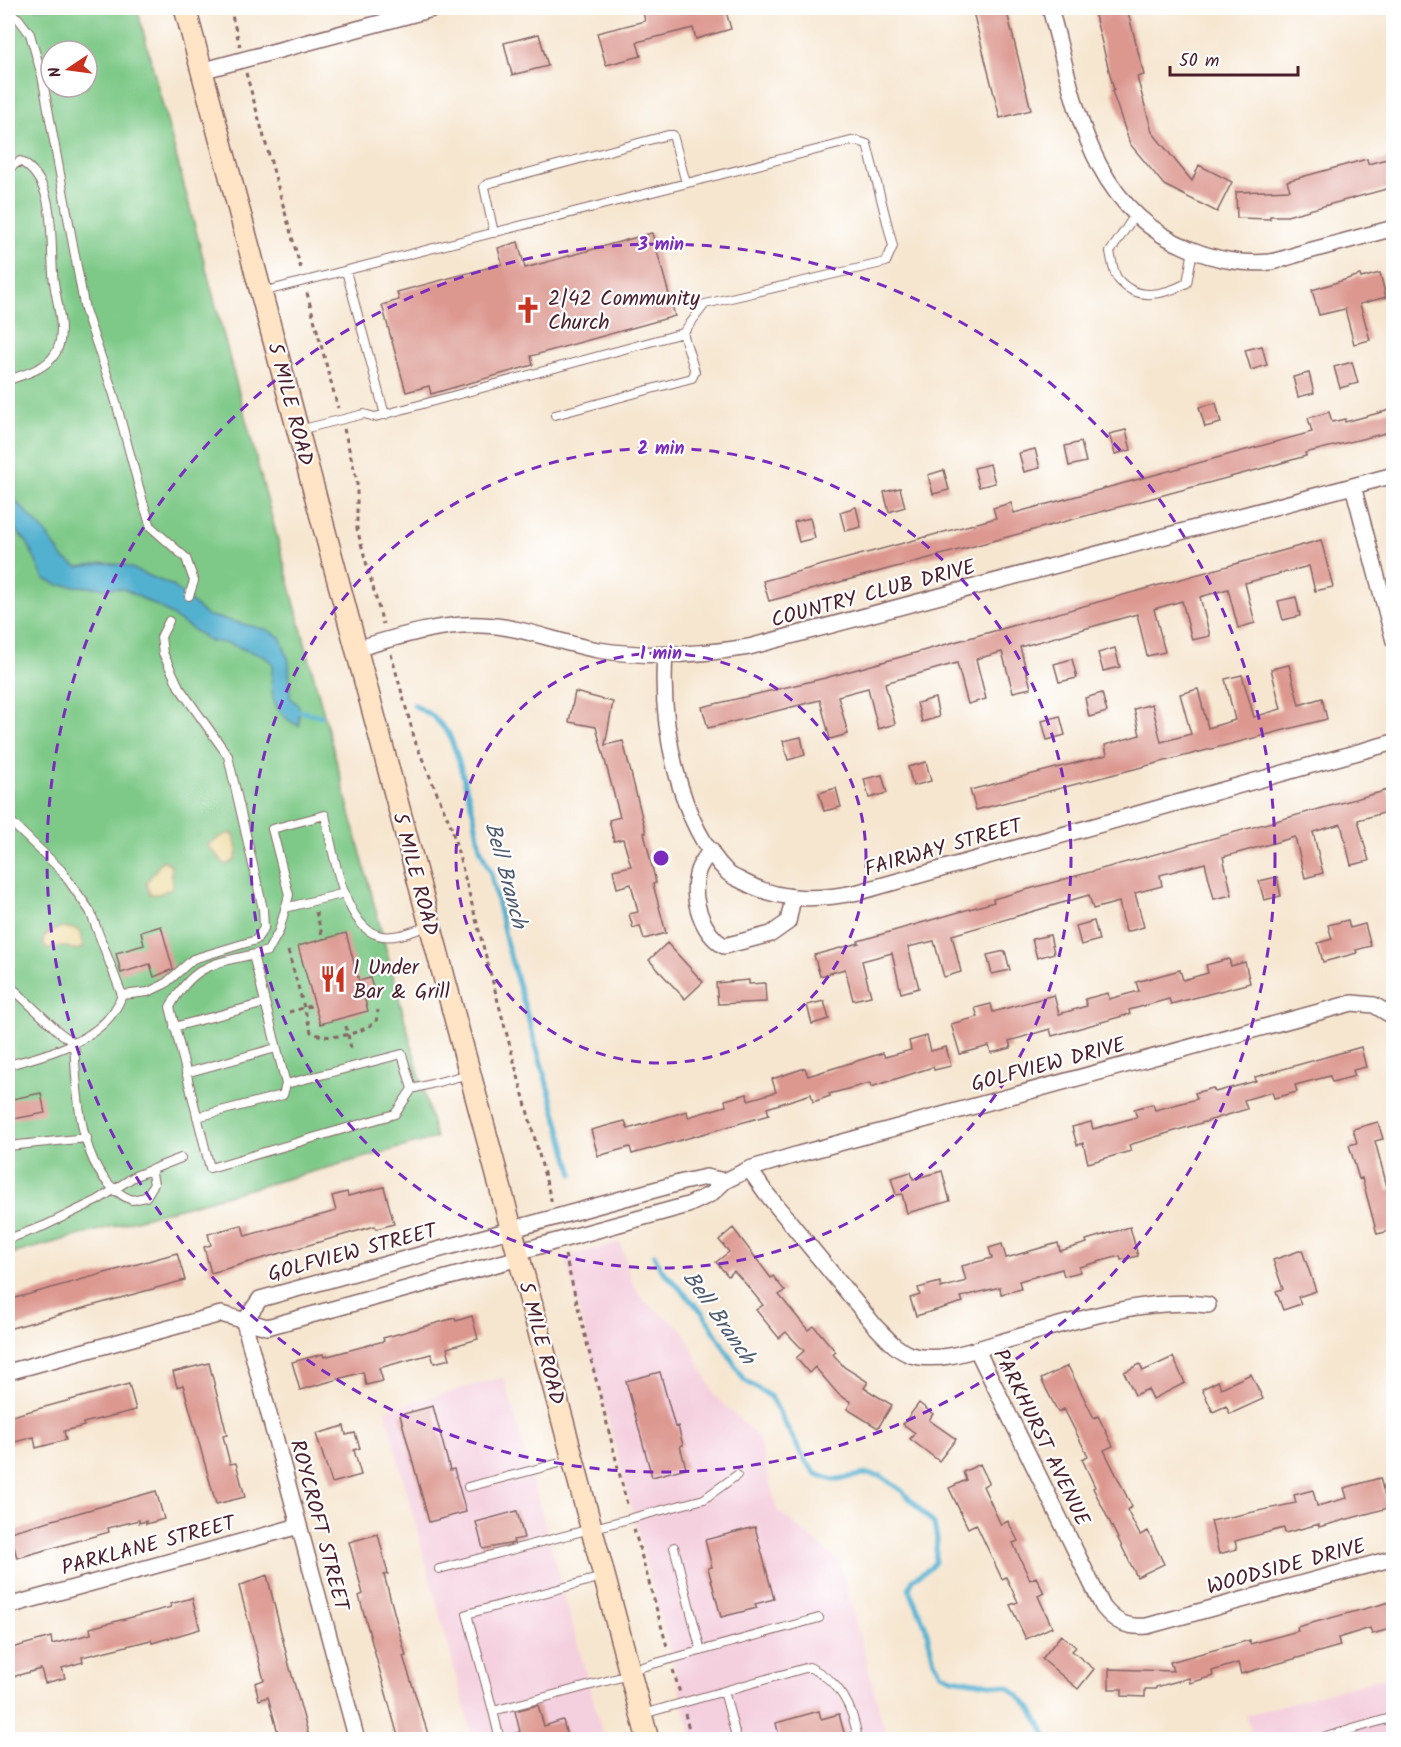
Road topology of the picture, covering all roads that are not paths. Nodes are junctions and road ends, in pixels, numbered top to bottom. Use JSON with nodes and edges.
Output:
{"nodes":[{"id":1,"x":185,"y":8,"type":"edge"},
{"id":2,"x":436,"y":8,"type":"edge"},
{"id":3,"x":1050,"y":8,"type":"edge"},
{"id":4,"x":8,"y":13,"type":"edge"},
{"id":5,"x":201,"y":71,"type":"junction"},
{"id":6,"x":8,"y":169,"type":"edge"},
{"id":7,"x":686,"y":183,"type":"junction"},
{"id":8,"x":1135,"y":215,"type":"junction"},
{"id":9,"x":1394,"y":228,"type":"edge"},
{"id":10,"x":494,"y":233,"type":"junction"},
{"id":11,"x":1193,"y":250,"type":"junction"},
{"id":12,"x":346,"y":271,"type":"junction"},
{"id":13,"x":261,"y":293,"type":"junction"},
{"id":14,"x":683,"y":333,"type":"junction"},
{"id":15,"x":8,"y":380,"type":"edge"},
{"id":16,"x":384,"y":415,"type":"junction"},
{"id":17,"x":555,"y":415,"type":"dead end"},
{"id":18,"x":298,"y":430,"type":"junction"},
{"id":19,"x":1394,"y":475,"type":"edge"},
{"id":20,"x":1353,"y":486,"type":"junction"},
{"id":21,"x":189,"y":596,"type":"dead end"},
{"id":22,"x":169,"y":621,"type":"dead end"},
{"id":23,"x":1394,"y":641,"type":"edge"},
{"id":24,"x":356,"y":649,"type":"junction"},
{"id":25,"x":664,"y":656,"type":"junction"},
{"id":26,"x":1394,"y":742,"type":"edge"},
{"id":27,"x":8,"y":819,"type":"edge"},
{"id":28,"x":711,"y":850,"type":"junction"},
{"id":29,"x":345,"y":893,"type":"junction"},
{"id":30,"x":793,"y":897,"type":"junction"},
{"id":31,"x":285,"y":909,"type":"junction"},
{"id":32,"x":430,"y":926,"type":"junction"},
{"id":33,"x":253,"y":955,"type":"junction"},
{"id":34,"x":8,"y":984,"type":"edge"},
{"id":35,"x":122,"y":995,"type":"junction"},
{"id":36,"x":265,"y":1003,"type":"junction"},
{"id":37,"x":1389,"y":1013,"type":"edge"},
{"id":38,"x":174,"y":1027,"type":"junction"},
{"id":39,"x":74,"y":1043,"type":"junction"},
{"id":40,"x":276,"y":1048,"type":"junction"},
{"id":41,"x":8,"y":1065,"type":"edge"},
{"id":42,"x":186,"y":1072,"type":"junction"},
{"id":43,"x":469,"y":1074,"type":"junction"},
{"id":44,"x":286,"y":1084,"type":"junction"},
{"id":45,"x":412,"y":1089,"type":"junction"},
{"id":46,"x":197,"y":1117,"type":"junction"},
{"id":47,"x":87,"y":1138,"type":"junction"},
{"id":48,"x":8,"y":1146,"type":"edge"},
{"id":49,"x":181,"y":1158,"type":"dead end"},
{"id":50,"x":749,"y":1169,"type":"junction"},
{"id":51,"x":151,"y":1170,"type":"junction"},
{"id":52,"x":725,"y":1180,"type":"junction"},
{"id":53,"x":113,"y":1190,"type":"junction"},
{"id":54,"x":511,"y":1231,"type":"junction"},
{"id":55,"x":8,"y":1239,"type":"edge"},
{"id":56,"x":518,"y":1255,"type":"junction"},
{"id":57,"x":1208,"y":1305,"type":"dead end"},
{"id":58,"x":244,"y":1322,"type":"junction"},
{"id":59,"x":977,"y":1350,"type":"junction"},
{"id":60,"x":8,"y":1372,"type":"edge"},
{"id":61,"x":573,"y":1459,"type":"junction"},
{"id":62,"x":737,"y":1475,"type":"dead end"},
{"id":63,"x":468,"y":1487,"type":"dead end"},
{"id":64,"x":299,"y":1526,"type":"junction"},
{"id":65,"x":591,"y":1528,"type":"junction"},
{"id":66,"x":674,"y":1547,"type":"dead end"},
{"id":67,"x":1394,"y":1558,"type":"edge"},
{"id":68,"x":439,"y":1569,"type":"dead end"},
{"id":69,"x":604,"y":1576,"type":"junction"},
{"id":70,"x":8,"y":1606,"type":"edge"},
{"id":71,"x":1190,"y":1614,"type":"joint"},
{"id":72,"x":819,"y":1618,"type":"dead end"},
{"id":73,"x":701,"y":1651,"type":"junction"},
{"id":74,"x":630,"y":1672,"type":"junction"},
{"id":75,"x":724,"y":1691,"type":"junction"},
{"id":76,"x":493,"y":1711,"type":"junction"},
{"id":77,"x":642,"y":1715,"type":"junction"},
{"id":78,"x":1394,"y":1717,"type":"edge"},
{"id":79,"x":1333,"y":1737,"type":"edge"},
{"id":80,"x":357,"y":1740,"type":"edge"},
{"id":81,"x":500,"y":1740,"type":"edge"},
{"id":82,"x":648,"y":1740,"type":"edge"},
{"id":83,"x":737,"y":1740,"type":"edge"},
{"id":84,"x":858,"y":1740,"type":"edge"},
{"id":85,"x":1315,"y":1740,"type":"edge"}],
"edges":[{"from":1,"to":5,"type":"main road","name":"5 MILE ROAD"},
{"from":2,"to":5,"type":"street"},
{"from":3,"to":8,"type":"street"},
{"from":4,"to":21,"type":"lane"},
{"from":5,"to":13,"type":"main road","name":"5 MILE ROAD"},
{"from":6,"to":15,"type":"lane"},
{"from":7,"to":10,"type":"lane"},
{"from":7,"to":10,"type":"lane"},
{"from":7,"to":14,"type":"lane"},
{"from":8,"to":11,"type":"street"},
{"from":8,"to":11,"type":"lane"},
{"from":9,"to":11,"type":"street"},
{"from":10,"to":12,"type":"lane"},
{"from":12,"to":13,"type":"lane"},
{"from":12,"to":16,"type":"lane"},
{"from":13,"to":18,"type":"main road","name":"5 MILE ROAD"},
{"from":14,"to":16,"type":"lane"},
{"from":14,"to":17,"type":"lane"},
{"from":16,"to":18,"type":"lane"},
{"from":18,"to":24,"type":"main road","name":"5 MILE ROAD"},
{"from":19,"to":20,"type":"street","name":"COUNTRY CLUB DRIVE"},
{"from":20,"to":23,"type":"street"},
{"from":20,"to":25,"type":"street","name":"COUNTRY CLUB DRIVE"},
{"from":22,"to":35,"type":"lane"},
{"from":24,"to":25,"type":"street","name":"COUNTRY CLUB DRIVE"},
{"from":24,"to":32,"type":"main road","name":"5 MILE ROAD"},
{"from":25,"to":28,"type":"street","name":"FAIRWAY STREET"},
{"from":26,"to":30,"type":"street","name":"FAIRWAY STREET"},
{"from":27,"to":35,"type":"lane"},
{"from":28,"to":30,"type":"street","name":"FAIRWAY STREET"},
{"from":28,"to":30,"type":"street"},
{"from":29,"to":31,"type":"lane"},
{"from":29,"to":31,"type":"lane"},
{"from":29,"to":32,"type":"lane"},
{"from":31,"to":33,"type":"lane"},
{"from":32,"to":43,"type":"main road","name":"5 MILE ROAD"},
{"from":33,"to":36,"type":"lane"},
{"from":33,"to":38,"type":"lane"},
{"from":34,"to":39,"type":"lane"},
{"from":35,"to":39,"type":"lane"},
{"from":36,"to":38,"type":"lane"},
{"from":36,"to":40,"type":"lane"},
{"from":37,"to":50,"type":"street","name":"GOLFVIEW DRIVE"},
{"from":38,"to":42,"type":"lane"},
{"from":39,"to":41,"type":"lane"},
{"from":39,"to":47,"type":"lane"},
{"from":40,"to":42,"type":"lane"},
{"from":40,"to":44,"type":"lane"},
{"from":42,"to":46,"type":"lane"},
{"from":43,"to":45,"type":"lane"},
{"from":43,"to":54,"type":"main road","name":"5 MILE ROAD"},
{"from":44,"to":45,"type":"lane"},
{"from":44,"to":46,"type":"lane"},
{"from":45,"to":46,"type":"lane"},
{"from":47,"to":48,"type":"lane"},
{"from":47,"to":53,"type":"lane"},
{"from":49,"to":51,"type":"lane"},
{"from":50,"to":52,"type":"street","name":"GOLFVIEW DRIVE"},
{"from":50,"to":59,"type":"street","name":"PARKHURST AVENUE"},
{"from":51,"to":53,"type":"lane"},
{"from":51,"to":53,"type":"lane"},
{"from":52,"to":54,"type":"street","name":"GOLFVIEW DRIVE"},
{"from":52,"to":56,"type":"street","name":"GOLFVIEW DRIVE"},
{"from":53,"to":55,"type":"lane"},
{"from":54,"to":56,"type":"main road","name":"5 MILE ROAD"},
{"from":54,"to":58,"type":"street","name":"GOLFVIEW STREET"},
{"from":56,"to":58,"type":"street","name":"GOLFVIEW DRIVE"},
{"from":56,"to":61,"type":"main road","name":"5 MILE ROAD"},
{"from":57,"to":59,"type":"street"},
{"from":58,"to":60,"type":"street"},
{"from":58,"to":64,"type":"street","name":"ROYCROFT STREET"},
{"from":59,"to":71,"type":"street","name":"PARKHURST AVENUE"},
{"from":61,"to":63,"type":"lane"},
{"from":61,"to":65,"type":"main road","name":"5 MILE ROAD"},
{"from":62,"to":65,"type":"lane"},
{"from":64,"to":70,"type":"street","name":"PARKLANE STREET"},
{"from":64,"to":80,"type":"street","name":"ROYCROFT STREET"},
{"from":65,"to":68,"type":"lane"},
{"from":65,"to":69,"type":"main road","name":"5 MILE ROAD"},
{"from":66,"to":73,"type":"lane"},
{"from":67,"to":71,"type":"street","name":"WOODSIDE DRIVE"},
{"from":69,"to":74,"type":"main road","name":"5 MILE ROAD"},
{"from":69,"to":76,"type":"lane"},
{"from":72,"to":73,"type":"lane"},
{"from":73,"to":74,"type":"lane"},
{"from":74,"to":76,"type":"lane"},
{"from":74,"to":77,"type":"main road","name":"5 MILE ROAD"},
{"from":75,"to":77,"type":"lane"},
{"from":75,"to":83,"type":"lane"},
{"from":75,"to":84,"type":"lane"},
{"from":76,"to":81,"type":"lane"},
{"from":77,"to":82,"type":"main road","name":"5 MILE ROAD"},
{"from":78,"to":79,"type":"lane"},
{"from":79,"to":85,"type":"lane"}]}
